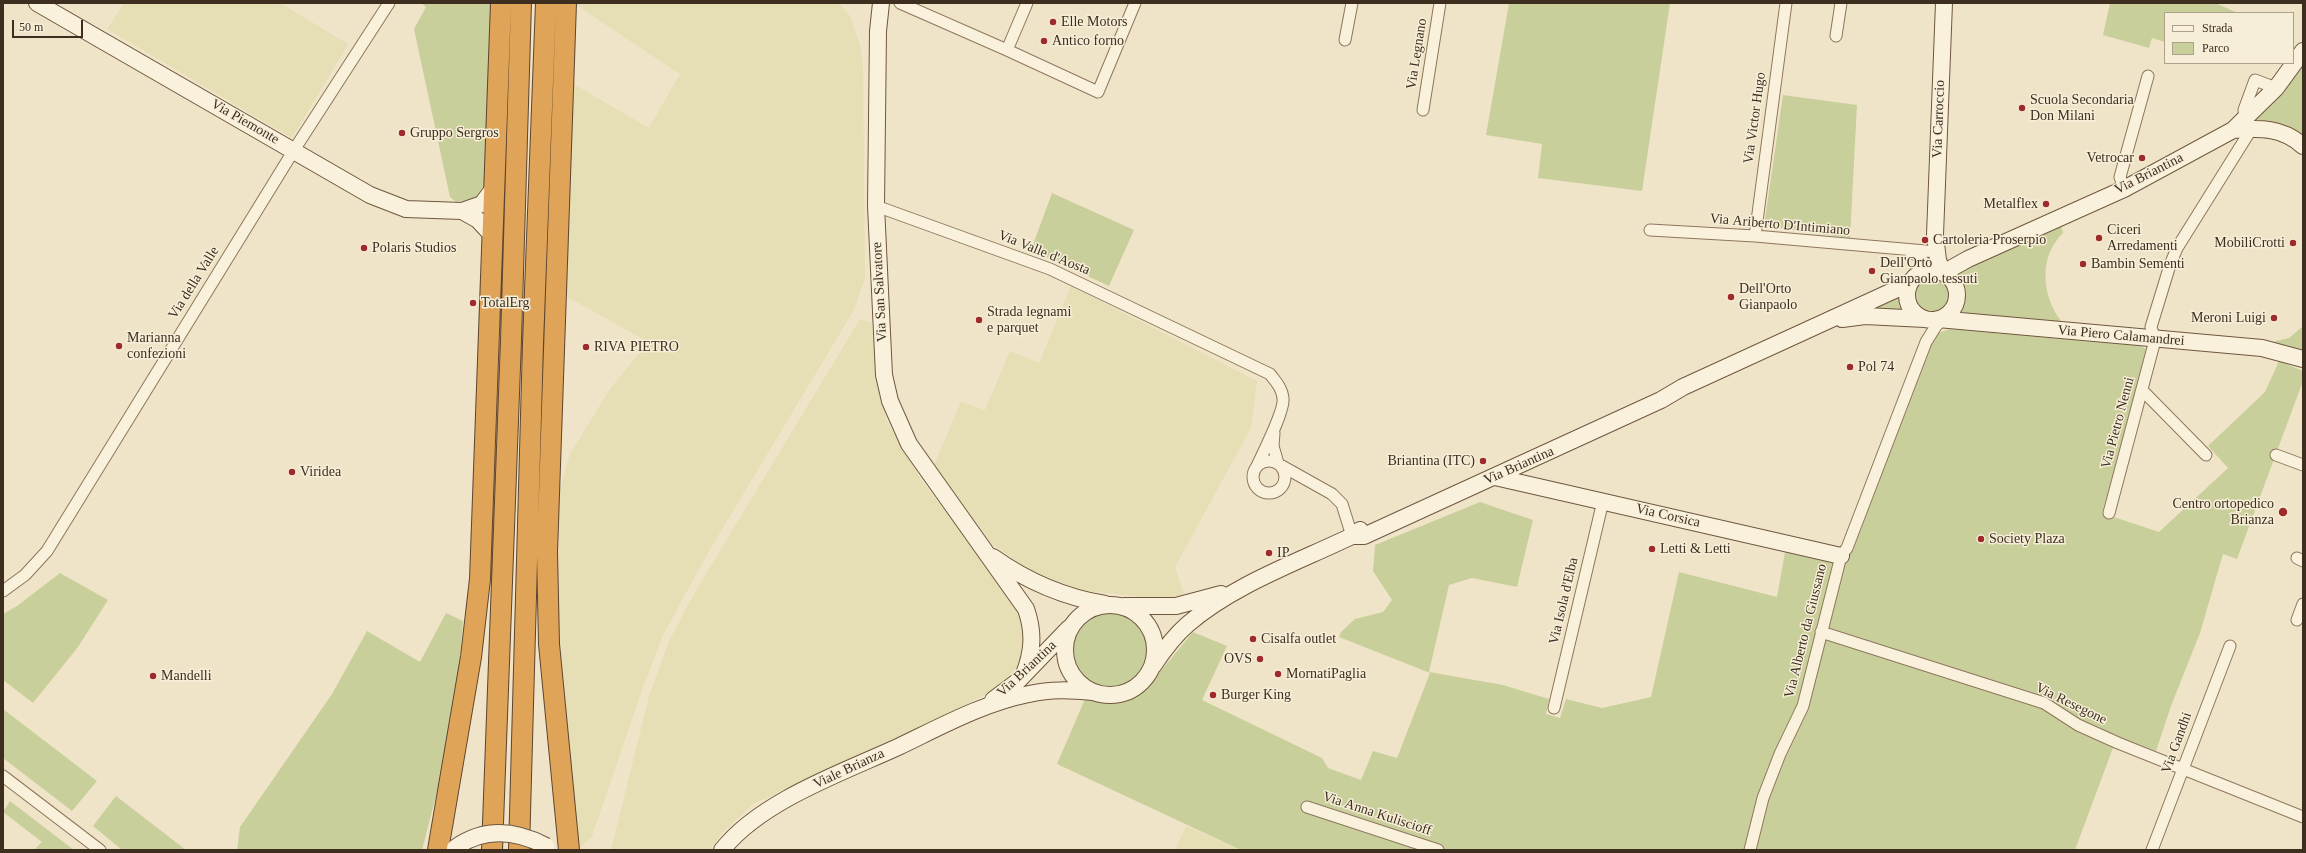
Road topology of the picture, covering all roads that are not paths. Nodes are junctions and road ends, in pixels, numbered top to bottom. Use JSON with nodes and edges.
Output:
{"nodes":[{"id":1,"x":37,"y":3,"type":"edge"},
{"id":2,"x":389,"y":3,"type":"edge"},
{"id":3,"x":501,"y":3,"type":"edge"},
{"id":4,"x":521,"y":3,"type":"edge"},
{"id":5,"x":546,"y":3,"type":"edge"},
{"id":6,"x":566,"y":3,"type":"edge"},
{"id":7,"x":881,"y":3,"type":"edge"},
{"id":8,"x":900,"y":3,"type":"edge"},
{"id":9,"x":1027,"y":3,"type":"edge"},
{"id":10,"x":1135,"y":3,"type":"edge"},
{"id":11,"x":1352,"y":3,"type":"edge"},
{"id":12,"x":1440,"y":3,"type":"edge"},
{"id":13,"x":1786,"y":3,"type":"edge"},
{"id":14,"x":1841,"y":3,"type":"edge"},
{"id":15,"x":1944,"y":3,"type":"edge"},
{"id":16,"x":1836,"y":36,"type":"dead end"},
{"id":17,"x":1345,"y":40,"type":"dead end"},
{"id":18,"x":1007,"y":50,"type":"junction"},
{"id":19,"x":2303,"y":51,"type":"edge"},
{"id":20,"x":2294,"y":63,"type":"edge"},
{"id":21,"x":2294,"y":64,"type":"edge"},
{"id":22,"x":2148,"y":76,"type":"dead end"},
{"id":23,"x":2276,"y":88,"type":"junction"},
{"id":24,"x":1423,"y":110,"type":"dead end"},
{"id":25,"x":2248,"y":124,"type":"junction"},
{"id":26,"x":2303,"y":146,"type":"edge"},
{"id":27,"x":294,"y":150,"type":"junction"},
{"id":28,"x":2122,"y":183,"type":"junction"},
{"id":29,"x":494,"y":189,"type":"junction"},
{"id":30,"x":876,"y":206,"type":"junction"},
{"id":31,"x":462,"y":211,"type":"junction"},
{"id":32,"x":1650,"y":230,"type":"dead end"},
{"id":33,"x":492,"y":235,"type":"junction"},
{"id":34,"x":1755,"y":236,"type":"junction"},
{"id":35,"x":1968,"y":259,"type":"junction"},
{"id":36,"x":1925,"y":265,"type":"junction"},
{"id":37,"x":1943,"y":273,"type":"junction"},
{"id":38,"x":1938,"y":318,"type":"junction"},
{"id":39,"x":1823,"y":323,"type":"junction"},
{"id":40,"x":2155,"y":340,"type":"junction"},
{"id":41,"x":2303,"y":358,"type":"edge"},
{"id":42,"x":1683,"y":387,"type":"junction"},
{"id":43,"x":2142,"y":390,"type":"junction"},
{"id":44,"x":1275,"y":427,"type":"junction"},
{"id":45,"x":2206,"y":455,"type":"dead end"},
{"id":46,"x":2276,"y":455,"type":"dead end"},
{"id":47,"x":1280,"y":464,"type":"junction"},
{"id":48,"x":2303,"y":465,"type":"edge"},
{"id":49,"x":1257,"y":466,"type":"junction"},
{"id":50,"x":1495,"y":476,"type":"junction"},
{"id":51,"x":1311,"y":483,"type":"junction"},
{"id":52,"x":1282,"y":486,"type":"junction"},
{"id":53,"x":1603,"y":501,"type":"junction"},
{"id":54,"x":2109,"y":513,"type":"dead end"},
{"id":55,"x":1352,"y":536,"type":"junction"},
{"id":56,"x":987,"y":552,"type":"junction"},
{"id":57,"x":1841,"y":556,"type":"junction"},
{"id":58,"x":1242,"y":588,"type":"junction"},
{"id":59,"x":3,"y":591,"type":"edge"},
{"id":60,"x":2303,"y":604,"type":"edge"},
{"id":61,"x":1116,"y":605,"type":"junction"},
{"id":62,"x":1026,"y":609,"type":"junction"},
{"id":63,"x":2297,"y":620,"type":"dead end"},
{"id":64,"x":1073,"y":624,"type":"junction"},
{"id":65,"x":1821,"y":632,"type":"junction"},
{"id":66,"x":1053,"y":645,"type":"junction"},
{"id":67,"x":2230,"y":646,"type":"dead end"},
{"id":68,"x":1066,"y":660,"type":"junction"},
{"id":69,"x":1152,"y":666,"type":"junction"},
{"id":70,"x":1024,"y":674,"type":"junction"},
{"id":71,"x":1093,"y":692,"type":"junction"},
{"id":72,"x":988,"y":705,"type":"junction"},
{"id":73,"x":1554,"y":708,"type":"dead end"},
{"id":74,"x":2183,"y":769,"type":"junction"},
{"id":75,"x":3,"y":776,"type":"edge"},
{"id":76,"x":1307,"y":807,"type":"dead end"},
{"id":77,"x":2303,"y":817,"type":"edge"},
{"id":78,"x":548,"y":848,"type":"edge"},
{"id":79,"x":448,"y":849,"type":"edge"},
{"id":80,"x":100,"y":850,"type":"edge"},
{"id":81,"x":492,"y":850,"type":"edge"},
{"id":82,"x":519,"y":850,"type":"edge"},
{"id":83,"x":569,"y":850,"type":"edge"},
{"id":84,"x":722,"y":850,"type":"edge"},
{"id":85,"x":1438,"y":850,"type":"edge"},
{"id":86,"x":1750,"y":850,"type":"edge"},
{"id":87,"x":2152,"y":850,"type":"edge"}],
"edges":[{"from":1,"to":27,"type":"main road","name":"Via Piemonte"},
{"from":2,"to":27,"type":"street","name":"Via della Valle"},
{"from":3,"to":29,"type":"highway"},
{"from":4,"to":81,"type":"highway"},
{"from":5,"to":82,"type":"highway"},
{"from":6,"to":83,"type":"highway"},
{"from":7,"to":30,"type":"main road","name":"Via San Salvatore"},
{"from":8,"to":18,"type":"street"},
{"from":9,"to":18,"type":"street"},
{"from":10,"to":18,"type":"street"},
{"from":11,"to":17,"type":"street"},
{"from":12,"to":24,"type":"street","name":"Via Legnano"},
{"from":13,"to":34,"type":"street","name":"Via Victor Hugo"},
{"from":14,"to":16,"type":"street"},
{"from":15,"to":36,"type":"main road","name":"Via Carroccio"},
{"from":19,"to":20,"type":"main road"},
{"from":21,"to":23,"type":"main road"},
{"from":22,"to":28,"type":"street"},
{"from":23,"to":25,"type":"main road"},
{"from":23,"to":25,"type":"street"},
{"from":25,"to":26,"type":"main road"},
{"from":25,"to":28,"type":"main road","name":"Via Briantina"},
{"from":25,"to":40,"type":"street"},
{"from":27,"to":31,"type":"main road","name":"Via Piemonte"},
{"from":27,"to":59,"type":"street","name":"Via della Valle"},
{"from":28,"to":35,"type":"main road","name":"Via Briantina"},
{"from":29,"to":31,"type":"main road"},
{"from":29,"to":33,"type":"highway"},
{"from":30,"to":44,"type":"street","name":"Via Valle d'Aosta"},
{"from":30,"to":56,"type":"main road","name":"Via San Salvatore"},
{"from":31,"to":33,"type":"main road"},
{"from":32,"to":34,"type":"street","name":"Via Ariberto D'Intimiano"},
{"from":33,"to":79,"type":"highway"},
{"from":34,"to":36,"type":"street","name":"Via Ariberto D'Intimiano"},
{"from":35,"to":36,"type":"main road"},
{"from":35,"to":37,"type":"main road","name":"Via Briantina"},
{"from":36,"to":37,"type":"main road"},
{"from":36,"to":38,"type":"main road"},
{"from":36,"to":39,"type":"main road","name":"Via Briantina"},
{"from":37,"to":38,"type":"main road"},
{"from":38,"to":39,"type":"main road","name":"Via Briantina"},
{"from":38,"to":40,"type":"main road","name":"Via Piero Calamandrei"},
{"from":38,"to":57,"type":"street","name":"Via Alberto da Giussano"},
{"from":39,"to":42,"type":"main road","name":"Via Briantina"},
{"from":40,"to":41,"type":"main road","name":"Via Piero Calamandrei"},
{"from":40,"to":43,"type":"street","name":"Via Pietro Nenni"},
{"from":42,"to":50,"type":"main road","name":"Via Briantina"},
{"from":42,"to":55,"type":"main road","name":"Via Briantina"},
{"from":43,"to":45,"type":"street"},
{"from":43,"to":54,"type":"street","name":"Via Pietro Nenni"},
{"from":44,"to":47,"type":"street"},
{"from":44,"to":49,"type":"street"},
{"from":46,"to":48,"type":"street"},
{"from":47,"to":49,"type":"street"},
{"from":47,"to":51,"type":"street"},
{"from":47,"to":52,"type":"street"},
{"from":49,"to":52,"type":"street"},
{"from":50,"to":53,"type":"main road","name":"Via Corsica"},
{"from":50,"to":55,"type":"main road","name":"Via Briantina"},
{"from":51,"to":52,"type":"street"},
{"from":51,"to":55,"type":"street"},
{"from":53,"to":57,"type":"main road","name":"Via Corsica"},
{"from":53,"to":73,"type":"street","name":"Via Isola d'Elba"},
{"from":55,"to":58,"type":"main road","name":"Via Briantina"},
{"from":56,"to":61,"type":"main road","name":"Via San Salvatore"},
{"from":56,"to":62,"type":"main road","name":"Via San Salvatore"},
{"from":57,"to":65,"type":"street","name":"Via Alberto da Giussano"},
{"from":58,"to":61,"type":"main road","name":"Via Briantina"},
{"from":58,"to":69,"type":"main road","name":"Via Briantina"},
{"from":60,"to":63,"type":"street"},
{"from":61,"to":64,"type":"main road"},
{"from":61,"to":69,"type":"main road"},
{"from":62,"to":66,"type":"main road","name":"Via San Salvatore"},
{"from":62,"to":70,"type":"main road","name":"Via San Salvatore"},
{"from":64,"to":66,"type":"main road","name":"Via Briantina"},
{"from":64,"to":68,"type":"main road"},
{"from":65,"to":74,"type":"street","name":"Via Resegone"},
{"from":65,"to":86,"type":"street","name":"Via Alberto da Giussano"},
{"from":66,"to":68,"type":"main road","name":"Via San Salvatore"},
{"from":66,"to":70,"type":"main road","name":"Via Briantina"},
{"from":67,"to":74,"type":"street","name":"Via Gandhi"},
{"from":68,"to":71,"type":"main road"},
{"from":69,"to":71,"type":"main road"},
{"from":70,"to":72,"type":"main road","name":"Via Briantina"},
{"from":71,"to":72,"type":"main road","name":"Via Briantina"},
{"from":72,"to":84,"type":"main road","name":"Viale Brianza"},
{"from":74,"to":77,"type":"street","name":"Via Resegone"},
{"from":74,"to":87,"type":"street","name":"Via Gandhi"},
{"from":75,"to":80,"type":"street"},
{"from":76,"to":85,"type":"street","name":"Via Anna Kuliscioff"},
{"from":78,"to":79,"type":"main road","bridge":true}]}
